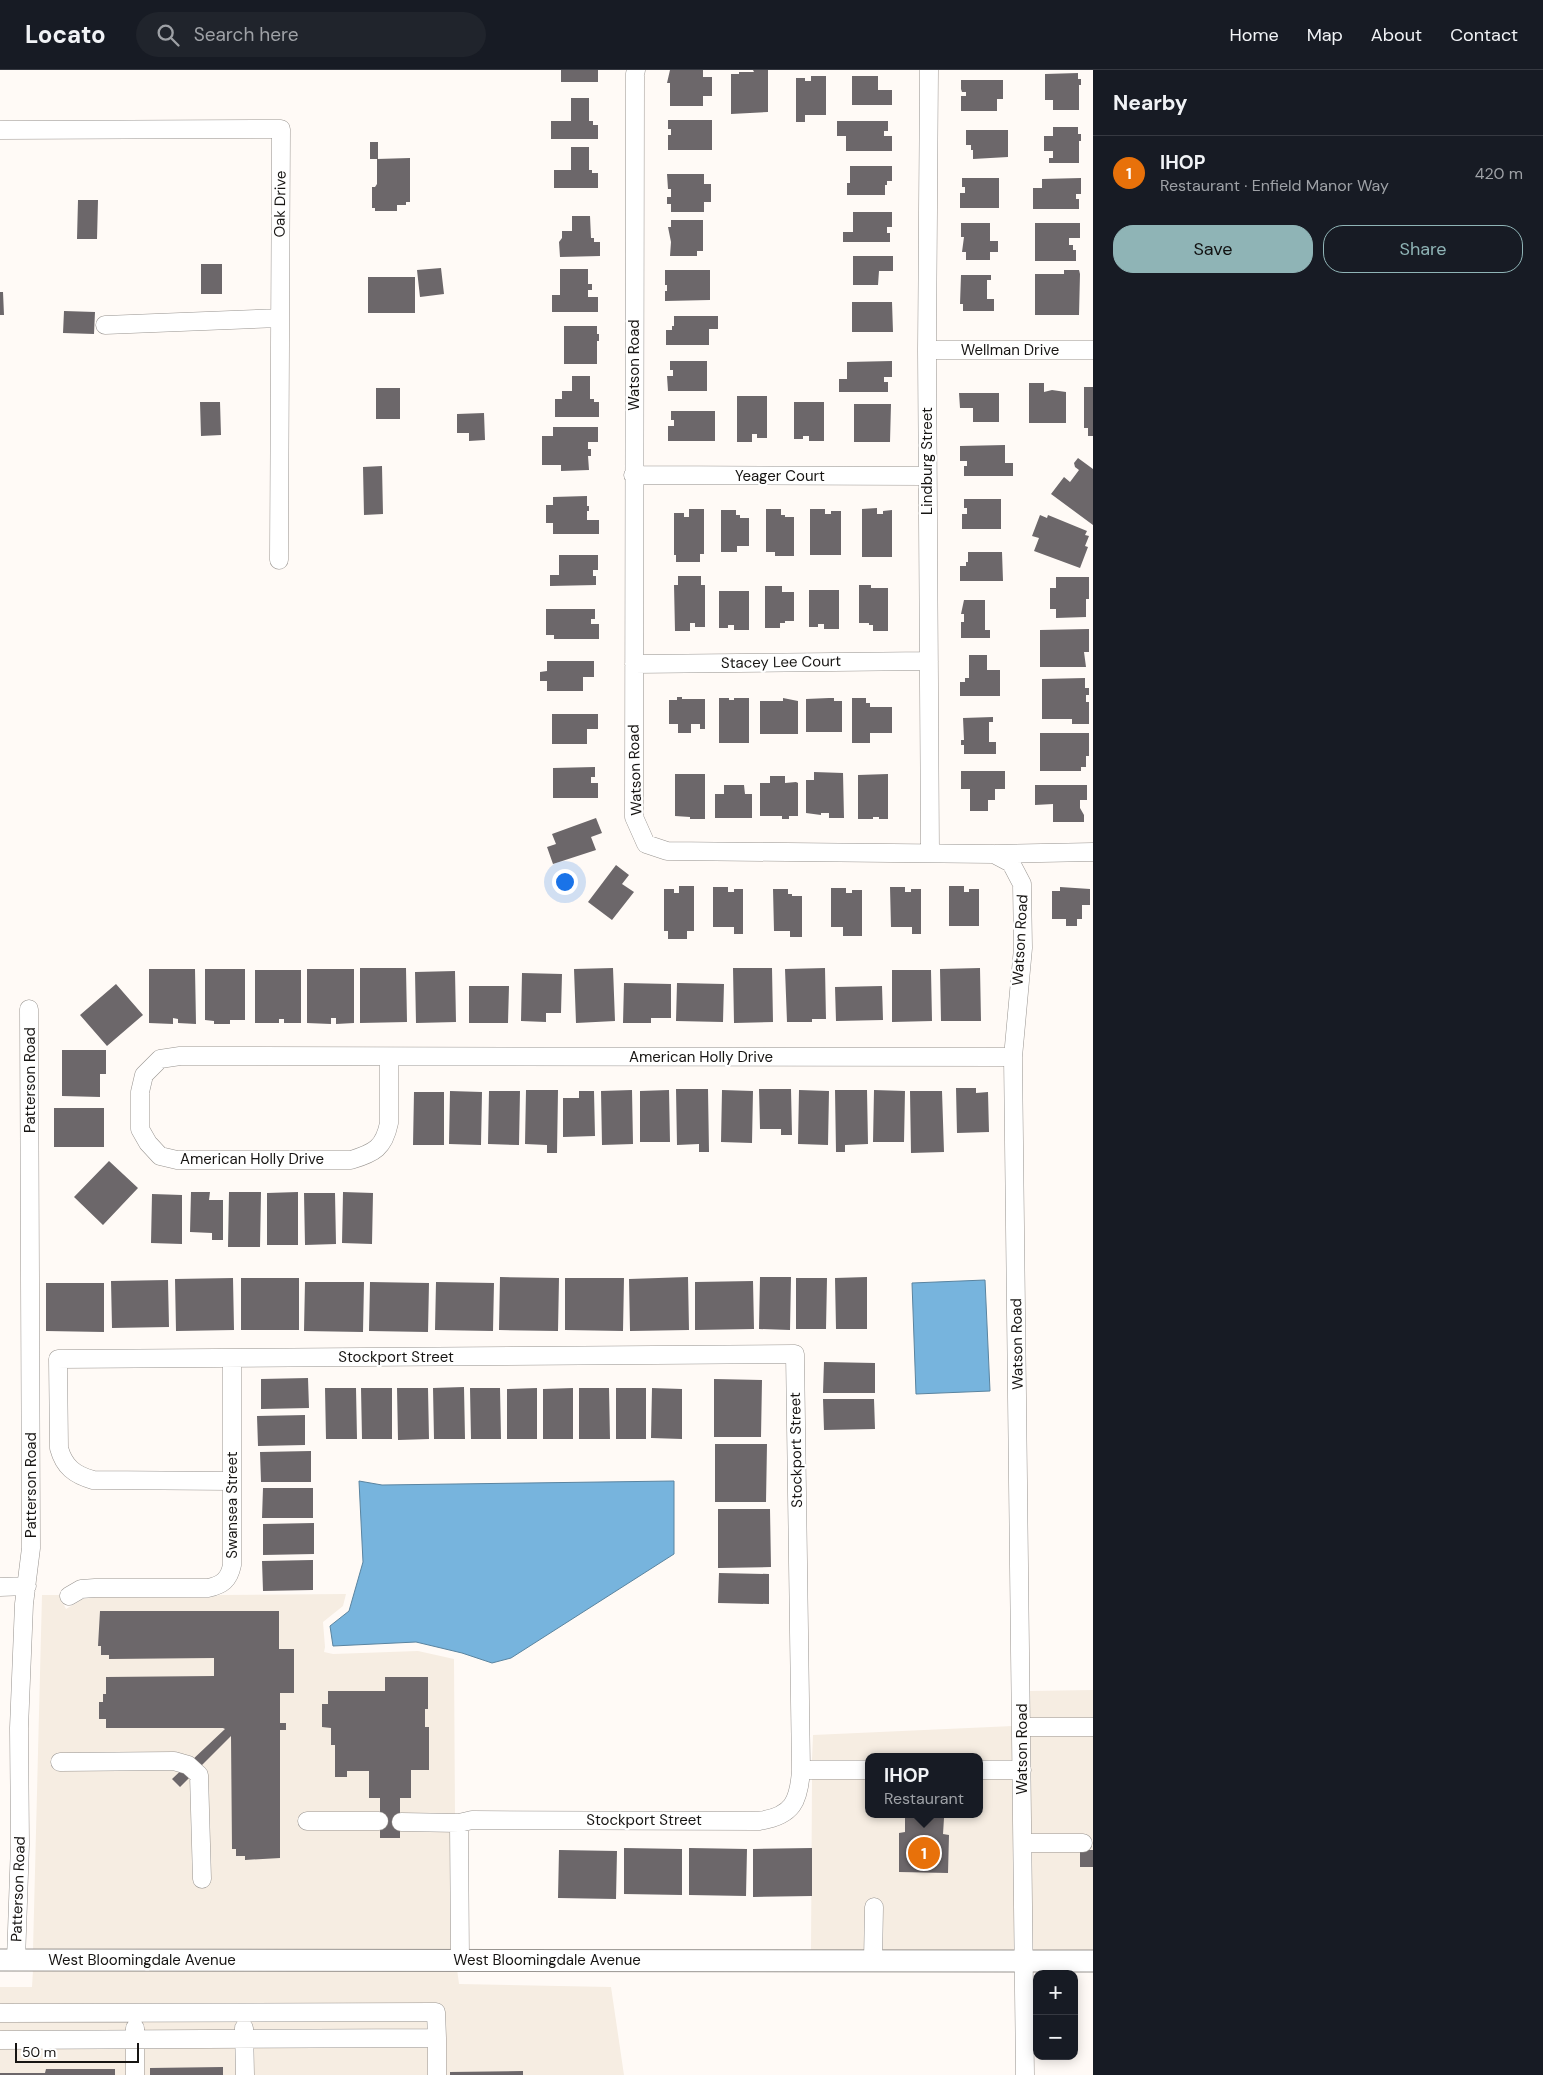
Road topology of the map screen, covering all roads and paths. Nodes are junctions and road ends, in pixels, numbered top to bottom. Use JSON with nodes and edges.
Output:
{"nodes":[{"id":1,"x":636,"y":70,"type":"edge"},
{"id":2,"x":929,"y":70,"type":"edge"},
{"id":3,"x":0,"y":130,"type":"edge"},
{"id":4,"x":279,"y":318,"type":"junction"},
{"id":5,"x":105,"y":325,"type":"dead end"},
{"id":6,"x":927,"y":350,"type":"junction"},
{"id":7,"x":1093,"y":350,"type":"edge"},
{"id":8,"x":633,"y":475,"type":"junction"},
{"id":9,"x":927,"y":476,"type":"junction"},
{"id":10,"x":279,"y":560,"type":"dead end"},
{"id":11,"x":929,"y":661,"type":"junction"},
{"id":12,"x":634,"y":664,"type":"junction"},
{"id":13,"x":930,"y":852,"type":"junction"},
{"id":14,"x":1093,"y":852,"type":"edge"},
{"id":15,"x":994,"y":854,"type":"junction"},
{"id":16,"x":29,"y":1008,"type":"dead end"},
{"id":17,"x":389,"y":1057,"type":"junction"},
{"id":18,"x":1013,"y":1057,"type":"junction"},
{"id":19,"x":232,"y":1358,"type":"junction"},
{"id":20,"x":232,"y":1481,"type":"junction"},
{"id":21,"x":28,"y":1586,"type":"junction"},
{"id":22,"x":0,"y":1588,"type":"edge"},
{"id":23,"x":69,"y":1596,"type":"dead end"},
{"id":24,"x":1022,"y":1727,"type":"junction"},
{"id":25,"x":1093,"y":1727,"type":"edge"},
{"id":26,"x":60,"y":1762,"type":"dead end"},
{"id":27,"x":801,"y":1770,"type":"junction"},
{"id":28,"x":865,"y":1770,"type":"edge"},
{"id":29,"x":983,"y":1770,"type":"edge"},
{"id":30,"x":1022,"y":1770,"type":"junction"},
{"id":31,"x":307,"y":1821,"type":"dead end"},
{"id":32,"x":379,"y":1821,"type":"dead end"},
{"id":33,"x":401,"y":1822,"type":"dead end"},
{"id":34,"x":459,"y":1822,"type":"junction"},
{"id":35,"x":1023,"y":1842,"type":"junction"},
{"id":36,"x":1074,"y":1842,"type":"dead end"},
{"id":37,"x":202,"y":1879,"type":"dead end"},
{"id":38,"x":874,"y":1907,"type":"dead end"},
{"id":39,"x":8,"y":1960,"type":"edge"},
{"id":40,"x":460,"y":1960,"type":"junction"},
{"id":41,"x":874,"y":1961,"type":"junction"},
{"id":42,"x":1024,"y":1961,"type":"junction"},
{"id":43,"x":1093,"y":1961,"type":"edge"},
{"id":44,"x":135,"y":2013,"type":"junction"},
{"id":45,"x":244,"y":2013,"type":"junction"},
{"id":46,"x":0,"y":2014,"type":"edge"},
{"id":47,"x":436,"y":2038,"type":"junction"},
{"id":48,"x":135,"y":2039,"type":"junction"},
{"id":49,"x":244,"y":2039,"type":"junction"},
{"id":50,"x":0,"y":2040,"type":"edge"},
{"id":51,"x":135,"y":2075,"type":"edge"},
{"id":52,"x":245,"y":2075,"type":"edge"},
{"id":53,"x":436,"y":2075,"type":"edge"},
{"id":54,"x":1025,"y":2075,"type":"edge"}],
"edges":[{"from":1,"to":8,"type":"street","name":"Watson Road"},
{"from":2,"to":6,"type":"street","name":"Lindburg Street"},
{"from":3,"to":4,"type":"street","name":"Oak Drive"},
{"from":4,"to":5,"type":"street"},
{"from":4,"to":10,"type":"street","name":"Oak Drive"},
{"from":6,"to":7,"type":"street","name":"Wellman Drive"},
{"from":6,"to":9,"type":"street","name":"Lindburg Street"},
{"from":8,"to":9,"type":"street","name":"Yeager Court"},
{"from":8,"to":12,"type":"street","name":"Watson Road"},
{"from":9,"to":11,"type":"street","name":"Lindburg Street"},
{"from":11,"to":12,"type":"street","name":"Stacey Lee Court"},
{"from":11,"to":13,"type":"street","name":"Lindburg Street"},
{"from":12,"to":13,"type":"street","name":"Watson Road"},
{"from":13,"to":15,"type":"street","name":"Watson Road"},
{"from":14,"to":15,"type":"street"},
{"from":15,"to":18,"type":"street","name":"Watson Road"},
{"from":16,"to":21,"type":"street","name":"Patterson Road"},
{"from":17,"to":17,"type":"street","name":"American Holly Drive"},
{"from":17,"to":18,"type":"street","name":"American Holly Drive"},
{"from":18,"to":24,"type":"street","name":"Watson Road"},
{"from":19,"to":20,"type":"street","name":"Swansea Street"},
{"from":19,"to":20,"type":"street","name":"Stockport Street"},
{"from":19,"to":27,"type":"street","name":"Stockport Street"},
{"from":20,"to":23,"type":"street","name":"Swansea Street"},
{"from":21,"to":22,"type":"street"},
{"from":21,"to":39,"type":"street","name":"Patterson Road"},
{"from":24,"to":25,"type":"street"},
{"from":24,"to":30,"type":"street","name":"Watson Road"},
{"from":26,"to":37,"type":"street"},
{"from":27,"to":28,"type":"street"},
{"from":27,"to":34,"type":"street","name":"Stockport Street"},
{"from":29,"to":30,"type":"street"},
{"from":30,"to":35,"type":"street","name":"Watson Road"},
{"from":31,"to":32,"type":"street"},
{"from":33,"to":34,"type":"street"},
{"from":34,"to":40,"type":"street"},
{"from":35,"to":36,"type":"street"},
{"from":35,"to":42,"type":"street","name":"Watson Road"},
{"from":38,"to":41,"type":"street"},
{"from":39,"to":40,"type":"main road","name":"West Bloomingdale Avenue"},
{"from":40,"to":41,"type":"main road","name":"West Bloomingdale Avenue"},
{"from":41,"to":42,"type":"main road","name":"West Bloomingdale Avenue"},
{"from":42,"to":43,"type":"main road","name":"West Bloomingdale Avenue"},
{"from":42,"to":54,"type":"street","name":"Watson Road"},
{"from":44,"to":45,"type":"street"},
{"from":44,"to":46,"type":"street"},
{"from":44,"to":48,"type":"street"},
{"from":45,"to":47,"type":"street"},
{"from":45,"to":49,"type":"street"},
{"from":47,"to":49,"type":"street"},
{"from":47,"to":53,"type":"street"},
{"from":48,"to":49,"type":"street"},
{"from":48,"to":50,"type":"street"},
{"from":48,"to":51,"type":"street"},
{"from":49,"to":52,"type":"street"}]}
